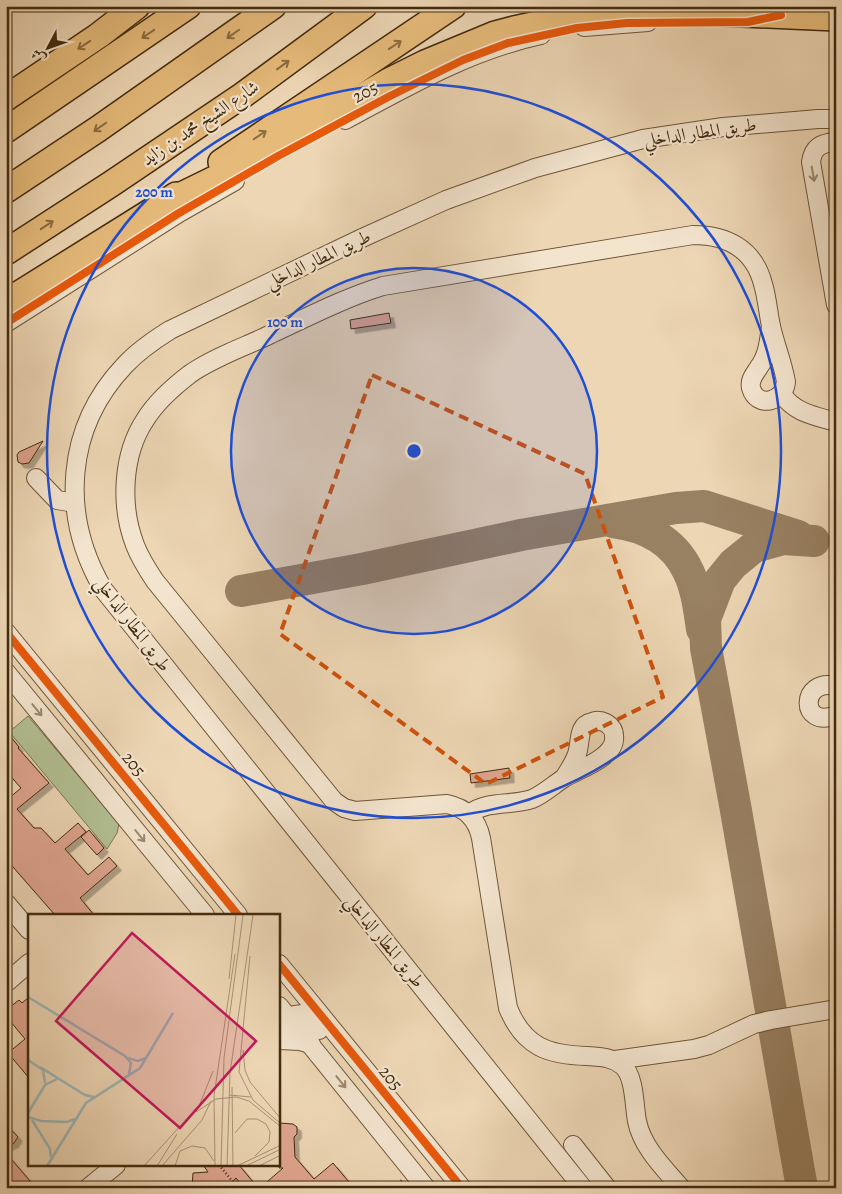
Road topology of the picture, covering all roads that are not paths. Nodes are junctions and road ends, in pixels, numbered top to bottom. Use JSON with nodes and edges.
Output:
{"nodes":[{"id":1,"x":137,"y":6,"type":"edge"},
{"id":2,"x":188,"y":6,"type":"edge"},
{"id":3,"x":273,"y":6,"type":"edge"},
{"id":4,"x":364,"y":6,"type":"edge"},
{"id":5,"x":453,"y":6,"type":"edge"},
{"id":6,"x":781,"y":15,"type":"junction"},
{"id":7,"x":836,"y":18,"type":"edge"},
{"id":8,"x":6,"y":98,"type":"edge"},
{"id":9,"x":836,"y":119,"type":"edge"},
{"id":10,"x":6,"y":130,"type":"edge"},
{"id":11,"x":836,"y":142,"type":"edge"},
{"id":12,"x":6,"y":190,"type":"edge"},
{"id":13,"x":163,"y":204,"type":"junction"},
{"id":14,"x":6,"y":252,"type":"edge"},
{"id":15,"x":6,"y":302,"type":"edge"},
{"id":16,"x":836,"y":305,"type":"edge"},
{"id":17,"x":6,"y":323,"type":"edge"},
{"id":18,"x":771,"y":326,"type":"junction"},
{"id":19,"x":782,"y":394,"type":"junction"},
{"id":20,"x":836,"y":422,"type":"edge"},
{"id":21,"x":36,"y":478,"type":"dead end"},
{"id":22,"x":75,"y":503,"type":"junction"},
{"id":23,"x":6,"y":632,"type":"edge"},
{"id":24,"x":6,"y":672,"type":"edge"},
{"id":25,"x":836,"y":686,"type":"edge"},
{"id":26,"x":836,"y":716,"type":"edge"},
{"id":27,"x":564,"y":778,"type":"dead end"},
{"id":28,"x":469,"y":814,"type":"junction"},
{"id":29,"x":6,"y":903,"type":"edge"},
{"id":30,"x":204,"y":914,"type":"edge"},
{"id":31,"x":237,"y":914,"type":"edge"},
{"id":32,"x":28,"y":929,"type":"edge"},
{"id":33,"x":28,"y":965,"type":"edge"},
{"id":34,"x":280,"y":965,"type":"edge"},
{"id":35,"x":6,"y":983,"type":"edge"},
{"id":36,"x":280,"y":1009,"type":"edge"},
{"id":37,"x":836,"y":1009,"type":"edge"},
{"id":38,"x":285,"y":1025,"type":"edge"},
{"id":39,"x":280,"y":1040,"type":"edge"},
{"id":40,"x":311,"y":1044,"type":"junction"},
{"id":41,"x":615,"y":1060,"type":"junction"},
{"id":42,"x":392,"y":1102,"type":"junction"},
{"id":43,"x":573,"y":1145,"type":"dead end"},
{"id":44,"x":115,"y":1166,"type":"edge"},
{"id":45,"x":88,"y":1188,"type":"edge"},
{"id":46,"x":426,"y":1188,"type":"edge"},
{"id":47,"x":462,"y":1188,"type":"edge"},
{"id":48,"x":583,"y":1188,"type":"edge"},
{"id":49,"x":607,"y":1188,"type":"edge"},
{"id":50,"x":681,"y":1188,"type":"edge"}],
"edges":[{"from":1,"to":8,"type":"highway","one_way":true},
{"from":2,"to":10,"type":"highway","one_way":true},
{"from":3,"to":12,"type":"highway","one_way":true},
{"from":14,"to":4,"type":"highway","name":"شارع الشيخ محمد بن زايد","one_way":true},
{"from":13,"to":5,"type":"highway","one_way":true},
{"from":6,"to":7,"type":"highway"},
{"from":6,"to":13,"type":"highway"},
{"from":6,"to":17,"type":"street","name":"205"},
{"from":9,"to":22,"type":"street","name":"طريق المطار الداخلي"},
{"from":11,"to":16,"type":"street","one_way":true},
{"from":13,"to":15,"type":"highway"},
{"from":18,"to":19,"type":"street"},
{"from":18,"to":19,"type":"street"},
{"from":18,"to":28,"type":"street"},
{"from":19,"to":20,"type":"street"},
{"from":21,"to":22,"type":"street"},
{"from":22,"to":48,"type":"street","name":"طريق المطار الداخلي"},
{"from":23,"to":31,"type":"street","name":"205"},
{"from":24,"to":30,"type":"street","one_way":true},
{"from":25,"to":26,"type":"street"},
{"from":27,"to":28,"type":"street"},
{"from":28,"to":41,"type":"street"},
{"from":29,"to":32,"type":"street"},
{"from":33,"to":35,"type":"street"},
{"from":34,"to":42,"type":"street","name":"205"},
{"from":36,"to":38,"type":"street"},
{"from":37,"to":41,"type":"street"},
{"from":38,"to":40,"type":"street"},
{"from":38,"to":42,"type":"street"},
{"from":39,"to":40,"type":"street"},
{"from":40,"to":46,"type":"street","one_way":true},
{"from":41,"to":50,"type":"street"},
{"from":42,"to":47,"type":"street","name":"205"},
{"from":43,"to":49,"type":"street"},
{"from":44,"to":45,"type":"street"}]}
